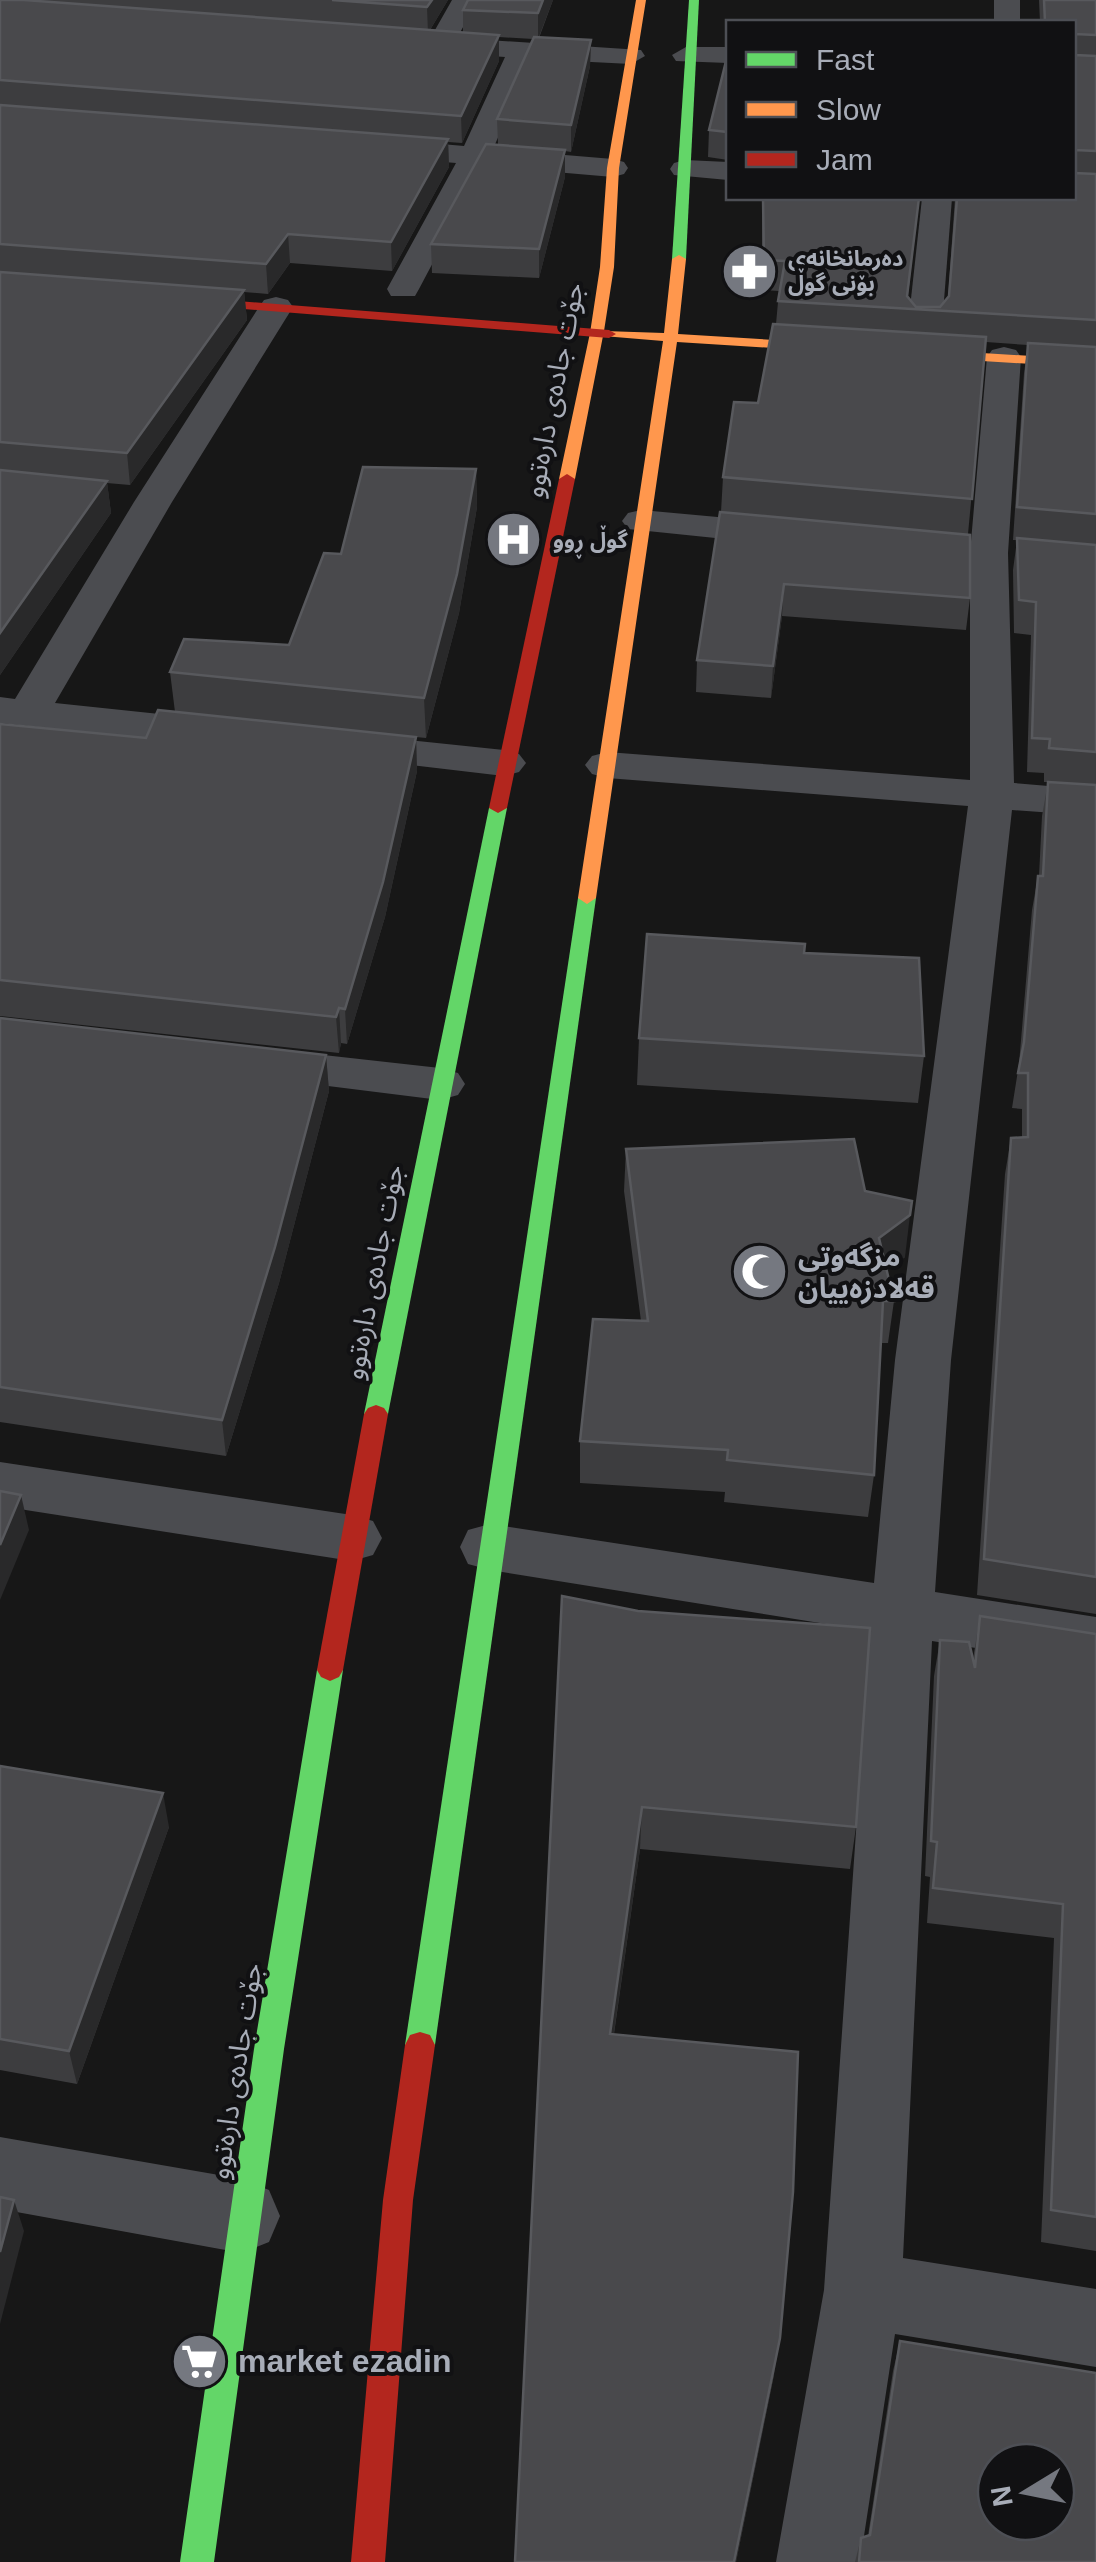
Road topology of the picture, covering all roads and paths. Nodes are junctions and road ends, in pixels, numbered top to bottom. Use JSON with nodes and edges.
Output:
{"nodes":[{"id":1,"x":465,"y":0,"type":"edge"},
{"id":2,"x":641,"y":0,"type":"edge"},
{"id":3,"x":694,"y":0,"type":"edge"},
{"id":4,"x":401,"y":44,"type":"edge"},
{"id":5,"x":439,"y":46,"type":"junction"},
{"id":6,"x":522,"y":50,"type":"junction"},
{"id":7,"x":686,"y":55,"type":"junction"},
{"id":8,"x":726,"y":55,"type":"edge"},
{"id":9,"x":631,"y":56,"type":"junction"},
{"id":10,"x":338,"y":145,"type":"edge"},
{"id":11,"x":475,"y":155,"type":"junction"},
{"id":12,"x":613,"y":168,"type":"junction"},
{"id":13,"x":685,"y":169,"type":"junction"},
{"id":14,"x":726,"y":171,"type":"edge"},
{"id":15,"x":937,"y":200,"type":"edge"},
{"id":16,"x":404,"y":289,"type":"dead end"},
{"id":17,"x":158,"y":298,"type":"edge"},
{"id":18,"x":276,"y":308,"type":"junction"},
{"id":19,"x":925,"y":326,"type":"edge"},
{"id":20,"x":596,"y":333,"type":"junction"},
{"id":21,"x":671,"y":335,"type":"junction"},
{"id":22,"x":1004,"y":356,"type":"junction"},
{"id":23,"x":1096,"y":364,"type":"edge"},
{"id":24,"x":115,"y":498,"type":"dead end"},
{"id":25,"x":153,"y":502,"type":"junction"},
{"id":26,"x":641,"y":521,"type":"junction"},
{"id":27,"x":838,"y":539,"type":"edge"},
{"id":28,"x":14,"y":712,"type":"edge"},
{"id":29,"x":504,"y":763,"type":"junction"},
{"id":30,"x":607,"y":765,"type":"junction"},
{"id":31,"x":992,"y":795,"type":"junction"},
{"id":32,"x":1096,"y":803,"type":"edge"},
{"id":33,"x":208,"y":1058,"type":"edge"},
{"id":34,"x":440,"y":1084,"type":"junction"},
{"id":35,"x":0,"y":1484,"type":"edge"},
{"id":36,"x":352,"y":1538,"type":"junction"},
{"id":37,"x":490,"y":1547,"type":"junction"},
{"id":38,"x":902,"y":1614,"type":"junction"},
{"id":39,"x":1096,"y":1642,"type":"edge"},
{"id":40,"x":0,"y":2173,"type":"edge"},
{"id":41,"x":242,"y":2216,"type":"junction"},
{"id":42,"x":862,"y":2290,"type":"junction"},
{"id":43,"x":1096,"y":2328,"type":"edge"},
{"id":44,"x":197,"y":2562,"type":"edge"},
{"id":45,"x":368,"y":2562,"type":"edge"},
{"id":46,"x":818,"y":2562,"type":"edge"}],
"edges":[{"from":1,"to":5,"type":"street"},
{"from":2,"to":9,"type":"main road","name":"جۆت جادەی دارەتوو"},
{"from":3,"to":7,"type":"main road"},
{"from":4,"to":5,"type":"street"},
{"from":5,"to":6,"type":"street"},
{"from":6,"to":9,"type":"street"},
{"from":6,"to":11,"type":"street"},
{"from":7,"to":8,"type":"street"},
{"from":7,"to":13,"type":"main road"},
{"from":9,"to":12,"type":"main road","name":"جۆت جادەی دارەتوو"},
{"from":10,"to":11,"type":"street"},
{"from":11,"to":12,"type":"street"},
{"from":11,"to":16,"type":"street"},
{"from":12,"to":20,"type":"main road","name":"جۆت جادەی دارەتوو"},
{"from":13,"to":14,"type":"street"},
{"from":13,"to":21,"type":"main road"},
{"from":15,"to":19,"type":"street"},
{"from":17,"to":18,"type":"main road"},
{"from":18,"to":20,"type":"main road"},
{"from":18,"to":25,"type":"street"},
{"from":20,"to":21,"type":"main road"},
{"from":20,"to":29,"type":"main road","name":"جۆت جادەی دارەتوو"},
{"from":21,"to":22,"type":"main road"},
{"from":21,"to":26,"type":"main road"},
{"from":22,"to":23,"type":"main road"},
{"from":22,"to":31,"type":"street"},
{"from":24,"to":25,"type":"street"},
{"from":25,"to":28,"type":"street"},
{"from":26,"to":27,"type":"street"},
{"from":26,"to":30,"type":"main road"},
{"from":28,"to":29,"type":"street"},
{"from":29,"to":34,"type":"main road","name":"جۆت جادەی دارەتوو"},
{"from":30,"to":31,"type":"street"},
{"from":30,"to":37,"type":"main road"},
{"from":31,"to":32,"type":"street"},
{"from":31,"to":38,"type":"street"},
{"from":33,"to":34,"type":"street"},
{"from":34,"to":36,"type":"main road","name":"جۆت جادەی دارەتوو"},
{"from":35,"to":36,"type":"street"},
{"from":36,"to":41,"type":"main road","name":"جۆت جادەی دارەتوو"},
{"from":37,"to":38,"type":"street"},
{"from":37,"to":45,"type":"main road"},
{"from":38,"to":39,"type":"street"},
{"from":38,"to":42,"type":"street"},
{"from":40,"to":41,"type":"street"},
{"from":41,"to":44,"type":"main road","name":"جۆت جادەی دارەتوو"},
{"from":42,"to":43,"type":"street"},
{"from":42,"to":46,"type":"street"}]}
